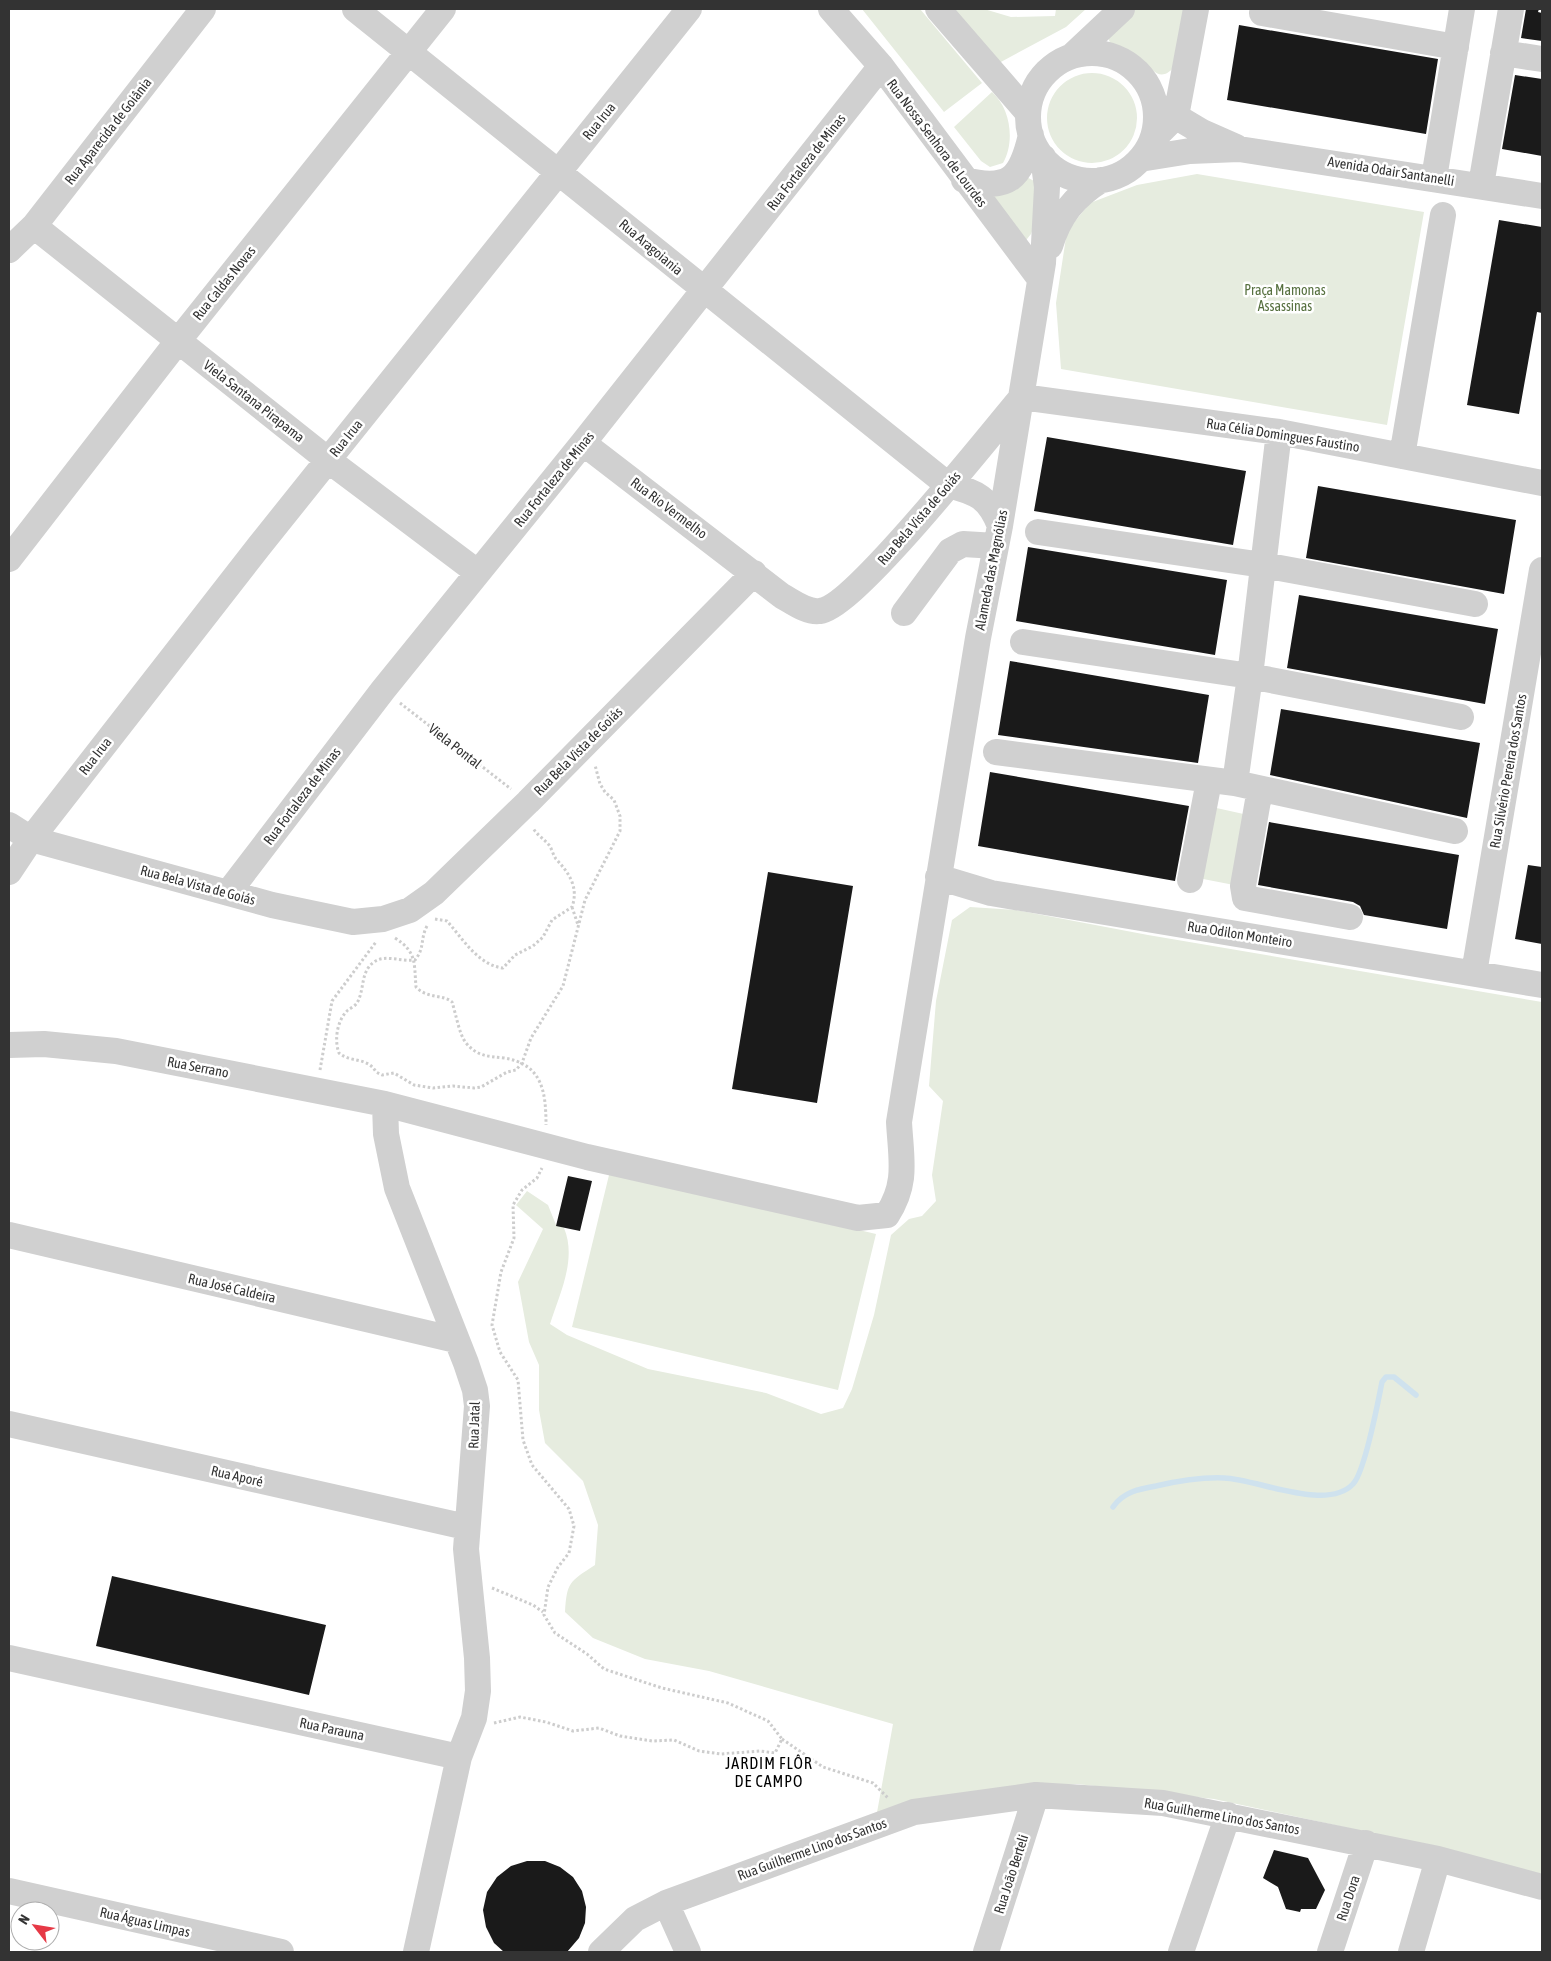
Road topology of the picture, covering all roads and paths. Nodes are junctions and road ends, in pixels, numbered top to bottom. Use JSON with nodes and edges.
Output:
{"nodes":[{"id":1,"x":203,"y":9,"type":"edge"},
{"id":2,"x":355,"y":9,"type":"edge"},
{"id":3,"x":444,"y":9,"type":"edge"},
{"id":4,"x":690,"y":9,"type":"edge"},
{"id":5,"x":831,"y":9,"type":"edge"},
{"id":6,"x":938,"y":9,"type":"edge"},
{"id":7,"x":1122,"y":9,"type":"edge"},
{"id":8,"x":1196,"y":9,"type":"edge"},
{"id":9,"x":1462,"y":9,"type":"edge"},
{"id":10,"x":1510,"y":9,"type":"edge"},
{"id":11,"x":1262,"y":13,"type":"dead end"},
{"id":12,"x":1456,"y":47,"type":"junction"},
{"id":13,"x":409,"y":52,"type":"junction"},
{"id":14,"x":1503,"y":53,"type":"junction"},
{"id":15,"x":1074,"y":55,"type":"junction"},
{"id":16,"x":1542,"y":59,"type":"edge"},
{"id":17,"x":881,"y":66,"type":"junction"},
{"id":18,"x":1165,"y":110,"type":"junction"},
{"id":19,"x":1034,"y":135,"type":"junction"},
{"id":20,"x":1147,"y":149,"type":"junction"},
{"id":21,"x":1239,"y":149,"type":"junction"},
{"id":22,"x":559,"y":170,"type":"junction"},
{"id":23,"x":1434,"y":178,"type":"junction"},
{"id":24,"x":964,"y":180,"type":"junction"},
{"id":25,"x":1101,"y":180,"type":"junction"},
{"id":26,"x":1481,"y":186,"type":"junction"},
{"id":27,"x":1542,"y":196,"type":"edge"},
{"id":28,"x":1443,"y":215,"type":"dead end"},
{"id":29,"x":34,"y":226,"type":"junction"},
{"id":30,"x":9,"y":250,"type":"edge"},
{"id":31,"x":1042,"y":271,"type":"junction"},
{"id":32,"x":704,"y":291,"type":"junction"},
{"id":33,"x":178,"y":341,"type":"junction"},
{"id":34,"x":1022,"y":398,"type":"junction"},
{"id":35,"x":1279,"y":432,"type":"junction"},
{"id":36,"x":583,"y":443,"type":"junction"},
{"id":37,"x":1402,"y":456,"type":"junction"},
{"id":38,"x":328,"y":460,"type":"junction"},
{"id":39,"x":1542,"y":483,"type":"edge"},
{"id":40,"x":948,"y":485,"type":"junction"},
{"id":41,"x":35,"y":525,"type":"junction"},
{"id":42,"x":9,"y":531,"type":"edge"},
{"id":43,"x":1038,"y":532,"type":"dead end"},
{"id":44,"x":998,"y":536,"type":"junction"},
{"id":45,"x":9,"y":559,"type":"edge"},
{"id":46,"x":1263,"y":565,"type":"junction"},
{"id":47,"x":1542,"y":570,"type":"edge"},
{"id":48,"x":477,"y":572,"type":"junction"},
{"id":49,"x":754,"y":573,"type":"junction"},
{"id":50,"x":1475,"y":604,"type":"dead end"},
{"id":51,"x":904,"y":613,"type":"dead end"},
{"id":52,"x":1023,"y":642,"type":"dead end"},
{"id":53,"x":1250,"y":676,"type":"junction"},
{"id":54,"x":383,"y":690,"type":"junction"},
{"id":55,"x":1462,"y":716,"type":"dead end"},
{"id":56,"x":585,"y":745,"type":"junction"},
{"id":57,"x":996,"y":752,"type":"dead end"},
{"id":58,"x":1222,"y":782,"type":"junction"},
{"id":59,"x":1260,"y":789,"type":"junction"},
{"id":60,"x":523,"y":806,"type":"junction"},
{"id":61,"x":9,"y":825,"type":"edge"},
{"id":62,"x":1455,"y":831,"type":"dead end"},
{"id":63,"x":30,"y":840,"type":"junction"},
{"id":64,"x":9,"y":872,"type":"edge"},
{"id":65,"x":938,"y":878,"type":"junction"},
{"id":66,"x":1190,"y":880,"type":"dead end"},
{"id":67,"x":228,"y":893,"type":"junction"},
{"id":68,"x":572,"y":907,"type":"junction"},
{"id":69,"x":1350,"y":917,"type":"dead end"},
{"id":70,"x":578,"y":925,"type":"junction"},
{"id":71,"x":378,"y":938,"type":"dead end"},
{"id":72,"x":403,"y":943,"type":"dead end"},
{"id":73,"x":415,"y":960,"type":"junction"},
{"id":74,"x":1474,"y":973,"type":"junction"},
{"id":75,"x":1542,"y":984,"type":"edge"},
{"id":76,"x":9,"y":1045,"type":"edge"},
{"id":77,"x":522,"y":1063,"type":"junction"},
{"id":78,"x":316,"y":1090,"type":"junction"},
{"id":79,"x":385,"y":1104,"type":"junction"},
{"id":80,"x":546,"y":1146,"type":"junction"},
{"id":81,"x":9,"y":1235,"type":"edge"},
{"id":82,"x":456,"y":1340,"type":"junction"},
{"id":83,"x":9,"y":1424,"type":"edge"},
{"id":84,"x":466,"y":1527,"type":"junction"},
{"id":85,"x":468,"y":1578,"type":"junction"},
{"id":86,"x":543,"y":1612,"type":"junction"},
{"id":87,"x":9,"y":1658,"type":"edge"},
{"id":88,"x":474,"y":1718,"type":"junction"},
{"id":89,"x":782,"y":1738,"type":"junction"},
{"id":90,"x":460,"y":1757,"type":"junction"},
{"id":91,"x":1036,"y":1795,"type":"junction"},
{"id":92,"x":1228,"y":1815,"type":"junction"},
{"id":93,"x":896,"y":1819,"type":"junction"},
{"id":94,"x":1366,"y":1843,"type":"junction"},
{"id":95,"x":1438,"y":1859,"type":"junction"},
{"id":96,"x":1542,"y":1887,"type":"edge"},
{"id":97,"x":9,"y":1891,"type":"edge"},
{"id":98,"x":666,"y":1903,"type":"junction"},
{"id":99,"x":281,"y":1952,"type":"edge"},
{"id":100,"x":416,"y":1952,"type":"edge"},
{"id":101,"x":601,"y":1952,"type":"edge"},
{"id":102,"x":688,"y":1952,"type":"edge"},
{"id":103,"x":986,"y":1952,"type":"edge"},
{"id":104,"x":1181,"y":1952,"type":"edge"},
{"id":105,"x":1330,"y":1952,"type":"edge"},
{"id":106,"x":1411,"y":1952,"type":"edge"}],
"edges":[{"from":1,"to":29,"type":"street","name":"Rua Aparecida de Goiânia"},
{"from":2,"to":13,"type":"street","name":"Rua Aragoiania"},
{"from":3,"to":13,"type":"street","name":"Rua Caldas Novas"},
{"from":4,"to":22,"type":"street","name":"Rua Irua"},
{"from":5,"to":17,"type":"street","name":"Rua Nossa Senhora de Lourdes"},
{"from":6,"to":19,"type":"street"},
{"from":7,"to":15,"type":"street"},
{"from":8,"to":18,"type":"street"},
{"from":9,"to":12,"type":"street"},
{"from":10,"to":14,"type":"street"},
{"from":11,"to":12,"type":"street"},
{"from":12,"to":23,"type":"street"},
{"from":13,"to":22,"type":"street","name":"Rua Aragoiania"},
{"from":13,"to":33,"type":"street","name":"Rua Caldas Novas"},
{"from":14,"to":16,"type":"street"},
{"from":14,"to":26,"type":"street"},
{"from":15,"to":18,"type":"street"},
{"from":15,"to":19,"type":"street"},
{"from":17,"to":24,"type":"street","name":"Rua Nossa Senhora de Lourdes"},
{"from":17,"to":32,"type":"street","name":"Rua Fortaleza de Minas"},
{"from":18,"to":20,"type":"street"},
{"from":18,"to":21,"type":"street"},
{"from":19,"to":24,"type":"street"},
{"from":19,"to":25,"type":"street"},
{"from":19,"to":31,"type":"street"},
{"from":20,"to":21,"type":"street"},
{"from":20,"to":25,"type":"street"},
{"from":21,"to":23,"type":"street","name":"Avenida Odair Santanelli"},
{"from":22,"to":32,"type":"street","name":"Rua Aragoiania"},
{"from":22,"to":38,"type":"street","name":"Rua Irua"},
{"from":23,"to":26,"type":"street","name":"Avenida Odair Santanelli"},
{"from":24,"to":31,"type":"street","name":"Rua Nossa Senhora de Lourdes"},
{"from":25,"to":31,"type":"street"},
{"from":26,"to":27,"type":"street","name":"Avenida Odair Santanelli"},
{"from":28,"to":37,"type":"street"},
{"from":29,"to":30,"type":"street","name":"Rua Aparecida de Goiânia"},
{"from":29,"to":33,"type":"street","name":"Viela Santana Pirapama"},
{"from":31,"to":34,"type":"street","name":"Alameda das Magnólias"},
{"from":32,"to":36,"type":"street","name":"Rua Fortaleza de Minas"},
{"from":32,"to":40,"type":"street","name":"Rua Aragoiania"},
{"from":33,"to":38,"type":"street","name":"Viela Santana Pirapama"},
{"from":33,"to":41,"type":"street","name":"Rua Caldas Novas"},
{"from":34,"to":35,"type":"street","name":"Rua Célia Domingues Faustino"},
{"from":34,"to":40,"type":"street","name":"Rua Bela Vista de Goiás"},
{"from":34,"to":44,"type":"street","name":"Alameda das Magnólias"},
{"from":35,"to":37,"type":"street","name":"Rua Célia Domingues Faustino"},
{"from":35,"to":46,"type":"street"},
{"from":36,"to":48,"type":"street","name":"Rua Fortaleza de Minas"},
{"from":36,"to":49,"type":"street","name":"Rua Rio Vermelho"},
{"from":37,"to":39,"type":"street","name":"Rua Célia Domingues Faustino"},
{"from":38,"to":48,"type":"street","name":"Viela Santana Pirapama"},
{"from":38,"to":63,"type":"street","name":"Rua Irua"},
{"from":40,"to":44,"type":"street","name":"Rua Aragoiania"},
{"from":40,"to":49,"type":"street","name":"Rua Bela Vista de Goiás"},
{"from":41,"to":42,"type":"street"},
{"from":41,"to":45,"type":"street","name":"Rua Caldas Novas"},
{"from":43,"to":46,"type":"street"},
{"from":44,"to":51,"type":"street"},
{"from":44,"to":65,"type":"street","name":"Alameda das Magnólias"},
{"from":46,"to":50,"type":"street"},
{"from":46,"to":53,"type":"street"},
{"from":47,"to":74,"type":"street","name":"Rua Silvério Pereira dos Santos"},
{"from":48,"to":54,"type":"street","name":"Rua Fortaleza de Minas"},
{"from":49,"to":56,"type":"street","name":"Rua Bela Vista de Goiás"},
{"from":52,"to":53,"type":"street"},
{"from":53,"to":55,"type":"street"},
{"from":53,"to":58,"type":"street"},
{"from":54,"to":60,"type":"path","name":"Viela Pontal"},
{"from":54,"to":67,"type":"street","name":"Rua Fortaleza de Minas"},
{"from":56,"to":60,"type":"street","name":"Rua Bela Vista de Goiás"},
{"from":56,"to":70,"type":"path"},
{"from":57,"to":58,"type":"street"},
{"from":58,"to":59,"type":"street"},
{"from":58,"to":66,"type":"street"},
{"from":59,"to":62,"type":"street"},
{"from":59,"to":69,"type":"street"},
{"from":60,"to":67,"type":"street","name":"Rua Bela Vista de Goiás"},
{"from":60,"to":68,"type":"path","name":"Viela Pontal"},
{"from":61,"to":63,"type":"street"},
{"from":63,"to":64,"type":"street","name":"Rua Irua"},
{"from":63,"to":67,"type":"street","name":"Rua Bela Vista de Goiás"},
{"from":65,"to":74,"type":"street","name":"Rua Odilon Monteiro"},
{"from":65,"to":80,"type":"street","name":"Alameda das Magnólias"},
{"from":68,"to":70,"type":"path","name":"Viela Pontal"},
{"from":68,"to":73,"type":"path"},
{"from":70,"to":77,"type":"path"},
{"from":71,"to":78,"type":"path"},
{"from":72,"to":73,"type":"path"},
{"from":73,"to":77,"type":"path"},
{"from":73,"to":77,"type":"path"},
{"from":74,"to":75,"type":"street","name":"Rua Odilon Monteiro"},
{"from":76,"to":78,"type":"street","name":"Rua Serrano"},
{"from":77,"to":80,"type":"path"},
{"from":78,"to":79,"type":"street","name":"Rua Serrano"},
{"from":79,"to":80,"type":"street","name":"Rua Serrano"},
{"from":79,"to":82,"type":"street","name":"Rua Jatal"},
{"from":80,"to":86,"type":"path"},
{"from":81,"to":82,"type":"street","name":"Rua José Caldeira"},
{"from":82,"to":84,"type":"street","name":"Rua Jatal"},
{"from":83,"to":84,"type":"street","name":"Rua Aporé"},
{"from":84,"to":85,"type":"street","name":"Rua Jatal"},
{"from":85,"to":86,"type":"path"},
{"from":85,"to":88,"type":"street","name":"Rua Jatal"},
{"from":86,"to":89,"type":"path"},
{"from":87,"to":90,"type":"street","name":"Rua Parauna"},
{"from":88,"to":89,"type":"path"},
{"from":88,"to":90,"type":"street","name":"Rua Jatal"},
{"from":89,"to":93,"type":"path"},
{"from":90,"to":100,"type":"street"},
{"from":91,"to":92,"type":"street","name":"Rua Guilherme Lino dos Santos"},
{"from":91,"to":93,"type":"street","name":"Rua Guilherme Lino dos Santos"},
{"from":91,"to":103,"type":"street","name":"Rua João Berteli"},
{"from":92,"to":94,"type":"street","name":"Rua Guilherme Lino dos Santos"},
{"from":92,"to":104,"type":"street"},
{"from":93,"to":98,"type":"street","name":"Rua Guilherme Lino dos Santos"},
{"from":94,"to":95,"type":"street","name":"Rua Guilherme Lino dos Santos"},
{"from":94,"to":105,"type":"street","name":"Rua Dora"},
{"from":95,"to":96,"type":"street","name":"Rua Guilherme Lino dos Santos"},
{"from":95,"to":106,"type":"street"},
{"from":97,"to":99,"type":"street","name":"Rua Águas Limpas"},
{"from":98,"to":101,"type":"street","name":"Rua Guilherme Lino dos Santos"},
{"from":98,"to":102,"type":"street"}]}
